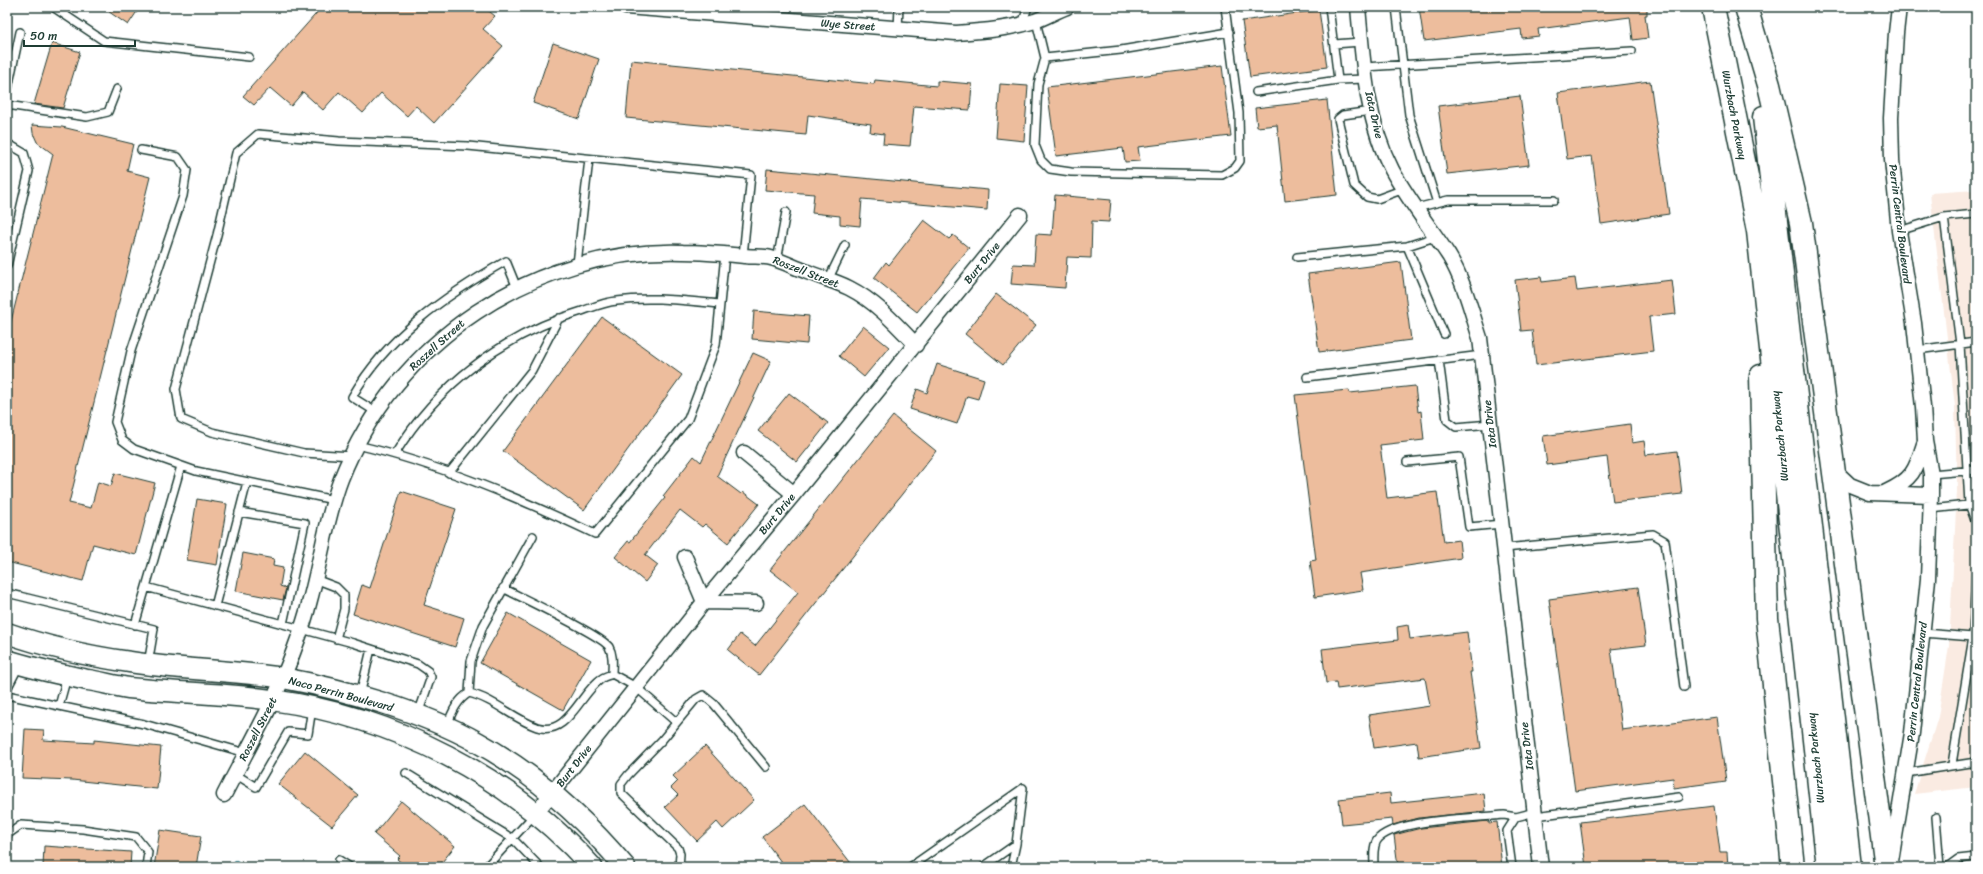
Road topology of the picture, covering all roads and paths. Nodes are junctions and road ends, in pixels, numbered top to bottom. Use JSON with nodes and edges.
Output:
{"nodes":[{"id":1,"x":52,"y":7,"type":"edge"},
{"id":2,"x":626,"y":7,"type":"edge"},
{"id":3,"x":900,"y":7,"type":"edge"},
{"id":4,"x":1028,"y":7,"type":"edge"},
{"id":5,"x":1067,"y":7,"type":"edge"},
{"id":6,"x":1225,"y":7,"type":"edge"},
{"id":7,"x":1251,"y":7,"type":"edge"},
{"id":8,"x":1254,"y":7,"type":"edge"},
{"id":9,"x":1329,"y":7,"type":"edge"},
{"id":10,"x":1358,"y":7,"type":"edge"},
{"id":11,"x":1396,"y":7,"type":"edge"},
{"id":12,"x":1713,"y":7,"type":"edge"},
{"id":13,"x":1742,"y":7,"type":"edge"},
{"id":14,"x":1746,"y":7,"type":"edge"},
{"id":15,"x":1899,"y":7,"type":"edge"},
{"id":16,"x":1242,"y":8,"type":"dead end"},
{"id":17,"x":1029,"y":22,"type":"junction"},
{"id":18,"x":898,"y":29,"type":"junction"},
{"id":19,"x":20,"y":32,"type":"dead end"},
{"id":20,"x":1229,"y":32,"type":"junction"},
{"id":21,"x":1361,"y":42,"type":"junction"},
{"id":22,"x":1334,"y":44,"type":"junction"},
{"id":23,"x":1632,"y":51,"type":"dead end"},
{"id":24,"x":249,"y":57,"type":"dead end"},
{"id":25,"x":1045,"y":58,"type":"junction"},
{"id":26,"x":1403,"y":65,"type":"junction"},
{"id":27,"x":1365,"y":73,"type":"junction"},
{"id":28,"x":8,"y":78,"type":"edge"},
{"id":29,"x":1338,"y":80,"type":"junction"},
{"id":30,"x":117,"y":89,"type":"dead end"},
{"id":31,"x":1256,"y":92,"type":"dead end"},
{"id":32,"x":7,"y":94,"type":"edge"},
{"id":33,"x":7,"y":106,"type":"edge"},
{"id":34,"x":1371,"y":111,"type":"junction"},
{"id":35,"x":7,"y":143,"type":"edge"},
{"id":36,"x":141,"y":150,"type":"dead end"},
{"id":37,"x":589,"y":158,"type":"junction"},
{"id":38,"x":1404,"y":189,"type":"junction"},
{"id":39,"x":1554,"y":200,"type":"dead end"},
{"id":40,"x":1438,"y":203,"type":"junction"},
{"id":41,"x":1416,"y":208,"type":"junction"},
{"id":42,"x":786,"y":212,"type":"dead end"},
{"id":43,"x":1976,"y":214,"type":"edge"},
{"id":44,"x":1020,"y":216,"type":"dead end"},
{"id":45,"x":1944,"y":217,"type":"junction"},
{"id":46,"x":1758,"y":231,"type":"junction"},
{"id":47,"x":1899,"y":231,"type":"junction"},
{"id":48,"x":1435,"y":237,"type":"junction"},
{"id":49,"x":845,"y":245,"type":"dead end"},
{"id":50,"x":1407,"y":246,"type":"junction"},
{"id":51,"x":725,"y":254,"type":"junction"},
{"id":52,"x":743,"y":256,"type":"junction"},
{"id":53,"x":1297,"y":257,"type":"dead end"},
{"id":54,"x":778,"y":261,"type":"junction"},
{"id":55,"x":578,"y":264,"type":"junction"},
{"id":56,"x":7,"y":266,"type":"edge"},
{"id":57,"x":828,"y":280,"type":"junction"},
{"id":58,"x":517,"y":288,"type":"junction"},
{"id":59,"x":720,"y":304,"type":"junction"},
{"id":60,"x":559,"y":317,"type":"junction"},
{"id":61,"x":1444,"y":334,"type":"dead end"},
{"id":62,"x":1976,"y":342,"type":"edge"},
{"id":63,"x":1960,"y":344,"type":"junction"},
{"id":64,"x":916,"y":345,"type":"junction"},
{"id":65,"x":1916,"y":350,"type":"junction"},
{"id":66,"x":1482,"y":355,"type":"junction"},
{"id":67,"x":1439,"y":360,"type":"junction"},
{"id":68,"x":1307,"y":377,"type":"dead end"},
{"id":69,"x":376,"y":412,"type":"junction"},
{"id":70,"x":1490,"y":424,"type":"junction"},
{"id":71,"x":1925,"y":441,"type":"junction"},
{"id":72,"x":354,"y":450,"type":"junction"},
{"id":73,"x":744,"y":453,"type":"dead end"},
{"id":74,"x":396,"y":454,"type":"junction"},
{"id":75,"x":1407,"y":462,"type":"dead end"},
{"id":76,"x":181,"y":466,"type":"junction"},
{"id":77,"x":1834,"y":470,"type":"junction"},
{"id":78,"x":1976,"y":470,"type":"edge"},
{"id":79,"x":1967,"y":471,"type":"junction"},
{"id":80,"x":449,"y":473,"type":"junction"},
{"id":81,"x":1931,"y":474,"type":"junction"},
{"id":82,"x":247,"y":482,"type":"junction"},
{"id":83,"x":1884,"y":493,"type":"junction"},
{"id":84,"x":794,"y":494,"type":"junction"},
{"id":85,"x":334,"y":500,"type":"junction"},
{"id":86,"x":1931,"y":502,"type":"junction"},
{"id":87,"x":1973,"y":504,"type":"edge"},
{"id":88,"x":239,"y":512,"type":"junction"},
{"id":89,"x":1976,"y":523,"type":"edge"},
{"id":90,"x":1502,"y":524,"type":"junction"},
{"id":91,"x":532,"y":536,"type":"dead end"},
{"id":92,"x":1504,"y":548,"type":"junction"},
{"id":93,"x":685,"y":557,"type":"dead end"},
{"id":94,"x":1976,"y":570,"type":"edge"},
{"id":95,"x":315,"y":579,"type":"junction"},
{"id":96,"x":146,"y":587,"type":"junction"},
{"id":97,"x":503,"y":588,"type":"junction"},
{"id":98,"x":7,"y":593,"type":"edge"},
{"id":99,"x":704,"y":602,"type":"junction"},
{"id":100,"x":756,"y":603,"type":"dead end"},
{"id":101,"x":215,"y":606,"type":"junction"},
{"id":102,"x":283,"y":624,"type":"junction"},
{"id":103,"x":135,"y":625,"type":"junction"},
{"id":104,"x":301,"y":629,"type":"junction"},
{"id":105,"x":7,"y":633,"type":"edge"},
{"id":106,"x":1923,"y":633,"type":"junction"},
{"id":107,"x":1973,"y":637,"type":"junction"},
{"id":108,"x":336,"y":639,"type":"junction"},
{"id":109,"x":371,"y":649,"type":"junction"},
{"id":110,"x":13,"y":662,"type":"edge"},
{"id":111,"x":148,"y":664,"type":"junction"},
{"id":112,"x":612,"y":674,"type":"junction"},
{"id":113,"x":67,"y":676,"type":"junction"},
{"id":114,"x":283,"y":678,"type":"junction"},
{"id":115,"x":636,"y":687,"type":"junction"},
{"id":116,"x":1684,"y":687,"type":"dead end"},
{"id":117,"x":7,"y":689,"type":"edge"},
{"id":118,"x":469,"y":693,"type":"junction"},
{"id":119,"x":7,"y":695,"type":"edge"},
{"id":120,"x":360,"y":697,"type":"junction"},
{"id":121,"x":272,"y":700,"type":"junction"},
{"id":122,"x":59,"y":706,"type":"junction"},
{"id":123,"x":312,"y":708,"type":"junction"},
{"id":124,"x":418,"y":716,"type":"junction"},
{"id":125,"x":676,"y":722,"type":"junction"},
{"id":126,"x":447,"y":727,"type":"junction"},
{"id":127,"x":246,"y":752,"type":"junction"},
{"id":128,"x":1976,"y":762,"type":"edge"},
{"id":129,"x":1952,"y":764,"type":"junction"},
{"id":130,"x":766,"y":767,"type":"dead end"},
{"id":131,"x":406,"y":773,"type":"dead end"},
{"id":132,"x":1906,"y":773,"type":"junction"},
{"id":133,"x":235,"y":774,"type":"junction"},
{"id":134,"x":552,"y":793,"type":"junction"},
{"id":135,"x":224,"y":795,"type":"dead end"},
{"id":136,"x":1679,"y":797,"type":"dead end"},
{"id":137,"x":536,"y":813,"type":"junction"},
{"id":138,"x":1535,"y":814,"type":"junction"},
{"id":139,"x":1516,"y":817,"type":"junction"},
{"id":140,"x":1936,"y":817,"type":"dead end"},
{"id":141,"x":7,"y":835,"type":"edge"},
{"id":142,"x":513,"y":839,"type":"junction"},
{"id":143,"x":1016,"y":844,"type":"junction"},
{"id":144,"x":1976,"y":857,"type":"edge"},
{"id":145,"x":339,"y":860,"type":"dead end"},
{"id":146,"x":146,"y":867,"type":"edge"},
{"id":147,"x":350,"y":867,"type":"edge"},
{"id":148,"x":486,"y":867,"type":"edge"},
{"id":149,"x":540,"y":867,"type":"edge"},
{"id":150,"x":592,"y":867,"type":"edge"},
{"id":151,"x":625,"y":867,"type":"edge"},
{"id":152,"x":679,"y":867,"type":"edge"},
{"id":153,"x":910,"y":867,"type":"edge"},
{"id":154,"x":983,"y":867,"type":"edge"},
{"id":155,"x":1011,"y":867,"type":"edge"},
{"id":156,"x":1374,"y":867,"type":"edge"},
{"id":157,"x":1512,"y":867,"type":"edge"},
{"id":158,"x":1541,"y":867,"type":"edge"},
{"id":159,"x":1792,"y":867,"type":"edge"},
{"id":160,"x":1828,"y":867,"type":"edge"},
{"id":161,"x":1850,"y":867,"type":"edge"},
{"id":162,"x":1886,"y":867,"type":"edge"},
{"id":163,"x":1890,"y":867,"type":"edge"},
{"id":164,"x":1940,"y":867,"type":"edge"},
{"id":165,"x":1947,"y":867,"type":"edge"}],
"edges":[{"from":1,"to":24,"type":"lane"},
{"from":2,"to":18,"type":"street","name":"Wye Street"},
{"from":3,"to":18,"type":"lane"},
{"from":4,"to":17,"type":"lane"},
{"from":5,"to":17,"type":"street","name":"Wye Street"},
{"from":6,"to":20,"type":"lane"},
{"from":7,"to":8,"type":"lane"},
{"from":7,"to":16,"type":"lane"},
{"from":9,"to":22,"type":"lane"},
{"from":10,"to":21,"type":"street","name":"Iota Drive"},
{"from":11,"to":26,"type":"lane"},
{"from":12,"to":46,"type":"highway","name":"Wurzbach Parkway"},
{"from":13,"to":161,"type":"highway","name":"Wurzbach Parkway"},
{"from":14,"to":77,"type":"highway"},
{"from":15,"to":47,"type":"street","name":"Perrin Central Boulevard"},
{"from":17,"to":18,"type":"street","name":"Wye Street"},
{"from":17,"to":25,"type":"lane"},
{"from":19,"to":28,"type":"lane"},
{"from":20,"to":25,"type":"lane"},
{"from":20,"to":25,"type":"lane"},
{"from":21,"to":22,"type":"lane"},
{"from":21,"to":27,"type":"street","name":"Iota Drive"},
{"from":22,"to":29,"type":"lane"},
{"from":23,"to":26,"type":"lane"},
{"from":26,"to":27,"type":"lane"},
{"from":26,"to":40,"type":"lane"},
{"from":27,"to":29,"type":"lane"},
{"from":27,"to":34,"type":"street","name":"Iota Drive"},
{"from":28,"to":32,"type":"lane"},
{"from":29,"to":31,"type":"lane"},
{"from":30,"to":33,"type":"lane"},
{"from":34,"to":38,"type":"street","name":"Iota Drive"},
{"from":34,"to":38,"type":"lane"},
{"from":35,"to":56,"type":"lane"},
{"from":36,"to":76,"type":"lane"},
{"from":37,"to":52,"type":"lane"},
{"from":37,"to":55,"type":"lane"},
{"from":37,"to":72,"type":"lane"},
{"from":38,"to":41,"type":"street","name":"Iota Drive"},
{"from":39,"to":40,"type":"lane"},
{"from":40,"to":41,"type":"lane"},
{"from":41,"to":48,"type":"street","name":"Iota Drive"},
{"from":42,"to":54,"type":"lane"},
{"from":43,"to":45,"type":"lane"},
{"from":44,"to":64,"type":"street","name":"Burt Drive"},
{"from":45,"to":47,"type":"lane"},
{"from":45,"to":63,"type":"lane"},
{"from":46,"to":159,"type":"highway"},
{"from":46,"to":160,"type":"highway","name":"Wurzbach Parkway"},
{"from":47,"to":65,"type":"street","name":"Perrin Central Boulevard"},
{"from":48,"to":50,"type":"lane"},
{"from":48,"to":66,"type":"street","name":"Iota Drive"},
{"from":49,"to":57,"type":"lane"},
{"from":50,"to":53,"type":"lane"},
{"from":50,"to":61,"type":"lane"},
{"from":51,"to":52,"type":"street","name":"Roszell Street"},
{"from":51,"to":55,"type":"street","name":"Roszell Street"},
{"from":51,"to":59,"type":"lane"},
{"from":52,"to":54,"type":"street","name":"Roszell Street"},
{"from":54,"to":57,"type":"street","name":"Roszell Street"},
{"from":55,"to":58,"type":"street","name":"Roszell Street"},
{"from":57,"to":64,"type":"street","name":"Roszell Street"},
{"from":58,"to":69,"type":"street","name":"Roszell Street"},
{"from":58,"to":69,"type":"lane"},
{"from":59,"to":60,"type":"lane"},
{"from":59,"to":80,"type":"lane"},
{"from":60,"to":74,"type":"lane"},
{"from":60,"to":80,"type":"lane"},
{"from":62,"to":63,"type":"lane"},
{"from":63,"to":65,"type":"lane"},
{"from":63,"to":79,"type":"lane"},
{"from":64,"to":84,"type":"street","name":"Burt Drive"},
{"from":65,"to":71,"type":"street","name":"Perrin Central Boulevard"},
{"from":66,"to":67,"type":"lane"},
{"from":66,"to":70,"type":"street","name":"Iota Drive"},
{"from":67,"to":68,"type":"lane"},
{"from":67,"to":70,"type":"lane"},
{"from":69,"to":72,"type":"street","name":"Roszell Street"},
{"from":70,"to":90,"type":"street","name":"Iota Drive"},
{"from":71,"to":81,"type":"street","name":"Perrin Central Boulevard"},
{"from":71,"to":83,"type":"street","name":"Perrin Central Boulevard"},
{"from":72,"to":74,"type":"lane"},
{"from":72,"to":85,"type":"street","name":"Roszell Street"},
{"from":73,"to":84,"type":"street"},
{"from":74,"to":80,"type":"lane"},
{"from":75,"to":90,"type":"lane"},
{"from":76,"to":82,"type":"lane"},
{"from":76,"to":96,"type":"lane"},
{"from":77,"to":83,"type":"street"},
{"from":77,"to":162,"type":"highway"},
{"from":78,"to":79,"type":"lane"},
{"from":79,"to":81,"type":"lane"},
{"from":79,"to":87,"type":"lane"},
{"from":81,"to":86,"type":"street","name":"Perrin Central Boulevard"},
{"from":82,"to":85,"type":"lane"},
{"from":82,"to":88,"type":"lane"},
{"from":83,"to":86,"type":"street"},
{"from":84,"to":99,"type":"street","name":"Burt Drive"},
{"from":85,"to":95,"type":"street","name":"Roszell Street"},
{"from":86,"to":87,"type":"lane"},
{"from":86,"to":106,"type":"street","name":"Perrin Central Boulevard"},
{"from":87,"to":89,"type":"lane"},
{"from":88,"to":101,"type":"lane"},
{"from":88,"to":102,"type":"lane"},
{"from":90,"to":92,"type":"street","name":"Iota Drive"},
{"from":91,"to":97,"type":"lane"},
{"from":92,"to":116,"type":"lane"},
{"from":92,"to":138,"type":"street","name":"Iota Drive"},
{"from":93,"to":99,"type":"street"},
{"from":94,"to":107,"type":"lane"},
{"from":95,"to":104,"type":"street","name":"Roszell Street"},
{"from":95,"to":108,"type":"lane"},
{"from":96,"to":101,"type":"lane"},
{"from":96,"to":103,"type":"lane"},
{"from":97,"to":112,"type":"lane"},
{"from":97,"to":118,"type":"lane"},
{"from":98,"to":103,"type":"lane"},
{"from":99,"to":100,"type":"street"},
{"from":99,"to":115,"type":"street","name":"Burt Drive"},
{"from":101,"to":102,"type":"lane"},
{"from":102,"to":104,"type":"lane"},
{"from":103,"to":111,"type":"lane"},
{"from":104,"to":108,"type":"lane"},
{"from":104,"to":114,"type":"street","name":"Roszell Street"},
{"from":105,"to":111,"type":"main road","name":"Naco Perrin Boulevard"},
{"from":106,"to":107,"type":"lane"},
{"from":106,"to":132,"type":"street","name":"Perrin Central Boulevard"},
{"from":107,"to":129,"type":"lane"},
{"from":108,"to":109,"type":"lane"},
{"from":109,"to":120,"type":"lane"},
{"from":109,"to":124,"type":"lane"},
{"from":110,"to":113,"type":"main road","name":"Naco Perrin Boulevard"},
{"from":110,"to":117,"type":"lane"},
{"from":111,"to":114,"type":"main road","name":"Naco Perrin Boulevard"},
{"from":112,"to":115,"type":"lane"},
{"from":112,"to":118,"type":"lane"},
{"from":113,"to":121,"type":"main road","name":"Naco Perrin Boulevard"},
{"from":113,"to":122,"type":"lane"},
{"from":114,"to":120,"type":"main road","name":"Naco Perrin Boulevard"},
{"from":114,"to":121,"type":"street","name":"Roszell Street"},
{"from":115,"to":125,"type":"lane"},
{"from":115,"to":134,"type":"street","name":"Burt Drive"},
{"from":118,"to":126,"type":"lane"},
{"from":119,"to":122,"type":"lane"},
{"from":120,"to":124,"type":"main road","name":"Naco Perrin Boulevard"},
{"from":121,"to":123,"type":"main road","name":"Naco Perrin Boulevard"},
{"from":121,"to":127,"type":"street","name":"Roszell Street"},
{"from":122,"to":127,"type":"lane"},
{"from":123,"to":133,"type":"lane"},
{"from":123,"to":137,"type":"main road","name":"Naco Perrin Boulevard"},
{"from":124,"to":126,"type":"main road","name":"Naco Perrin Boulevard"},
{"from":125,"to":130,"type":"lane"},
{"from":125,"to":152,"type":"lane"},
{"from":126,"to":134,"type":"main road","name":"Naco Perrin Boulevard"},
{"from":127,"to":133,"type":"street","name":"Roszell Street"},
{"from":128,"to":129,"type":"lane"},
{"from":129,"to":132,"type":"lane"},
{"from":131,"to":142,"type":"lane"},
{"from":132,"to":163,"type":"street","name":"Perrin Central Boulevard"},
{"from":133,"to":135,"type":"street","name":"Roszell Street"},
{"from":134,"to":137,"type":"street","name":"Burt Drive"},
{"from":134,"to":151,"type":"main road","name":"Naco Perrin Boulevard"},
{"from":136,"to":138,"type":"lane"},
{"from":137,"to":142,"type":"lane"},
{"from":137,"to":150,"type":"main road","name":"Naco Perrin Boulevard"},
{"from":138,"to":139,"type":"lane"},
{"from":138,"to":158,"type":"street","name":"Iota Drive"},
{"from":139,"to":156,"type":"lane"},
{"from":139,"to":157,"type":"lane"},
{"from":140,"to":164,"type":"lane"},
{"from":141,"to":146,"type":"lane"},
{"from":142,"to":148,"type":"lane"},
{"from":142,"to":149,"type":"lane"},
{"from":143,"to":153,"type":"lane"},
{"from":143,"to":154,"type":"lane"},
{"from":143,"to":155,"type":"lane"},
{"from":144,"to":165,"type":"lane"},
{"from":145,"to":147,"type":"lane"}]}
